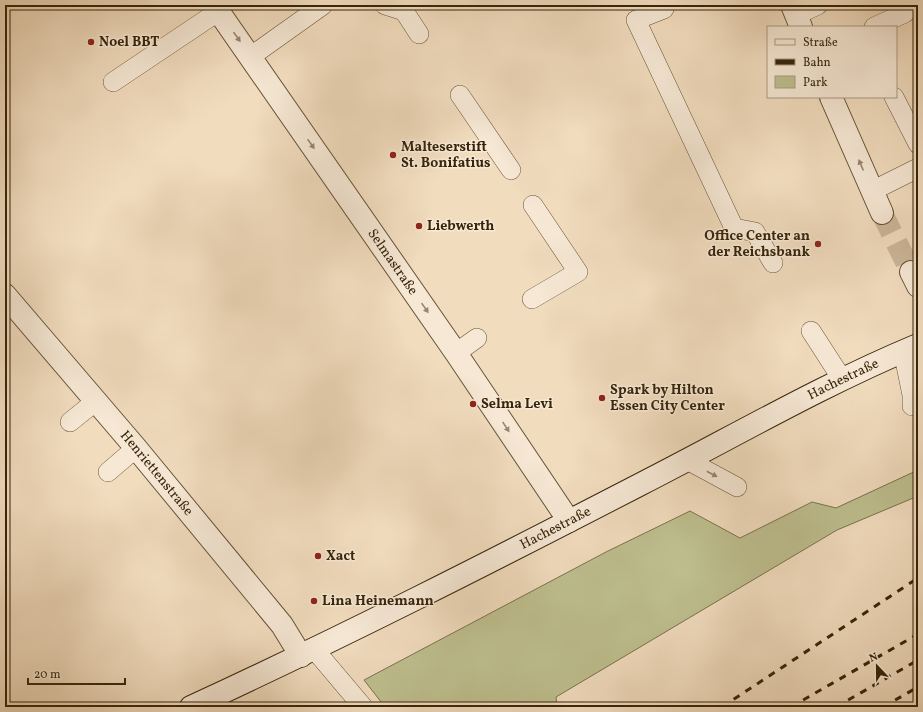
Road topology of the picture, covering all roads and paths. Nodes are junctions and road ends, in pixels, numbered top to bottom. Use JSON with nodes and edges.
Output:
{"nodes":[{"id":1,"x":323,"y":5,"type":"edge"},
{"id":2,"x":385,"y":5,"type":"edge"},
{"id":3,"x":818,"y":5,"type":"edge"},
{"id":4,"x":217,"y":8,"type":"edge"},
{"id":5,"x":664,"y":9,"type":"dead end"},
{"id":6,"x":905,"y":13,"type":"dead end"},
{"id":7,"x":796,"y":16,"type":"edge"},
{"id":8,"x":876,"y":26,"type":"edge"},
{"id":9,"x":419,"y":34,"type":"dead end"},
{"id":10,"x":250,"y":57,"type":"junction"},
{"id":11,"x":113,"y":82,"type":"dead end"},
{"id":12,"x":460,"y":94,"type":"dead end"},
{"id":13,"x":831,"y":98,"type":"edge"},
{"id":14,"x":895,"y":98,"type":"edge"},
{"id":15,"x":918,"y":144,"type":"edge"},
{"id":16,"x":918,"y":168,"type":"edge"},
{"id":17,"x":511,"y":170,"type":"dead end"},
{"id":18,"x":872,"y":191,"type":"junction"},
{"id":19,"x":534,"y":205,"type":"dead end"},
{"id":20,"x":882,"y":213,"type":"tunnel mouth"},
{"id":21,"x":773,"y":263,"type":"dead end"},
{"id":22,"x":5,"y":295,"type":"edge"},
{"id":23,"x":532,"y":299,"type":"dead end"},
{"id":24,"x":811,"y":331,"type":"dead end"},
{"id":25,"x":477,"y":338,"type":"dead end"},
{"id":26,"x":911,"y":348,"type":"edge"},
{"id":27,"x":456,"y":353,"type":"junction"},
{"id":28,"x":842,"y":379,"type":"junction"},
{"id":29,"x":96,"y":401,"type":"junction"},
{"id":30,"x":912,"y":406,"type":"dead end"},
{"id":31,"x":70,"y":422,"type":"dead end"},
{"id":32,"x":136,"y":448,"type":"junction"},
{"id":33,"x":687,"y":460,"type":"junction"},
{"id":34,"x":108,"y":472,"type":"dead end"},
{"id":35,"x":737,"y":487,"type":"dead end"},
{"id":36,"x":569,"y":522,"type":"junction"},
{"id":37,"x":307,"y":652,"type":"junction"},
{"id":38,"x":191,"y":707,"type":"edge"},
{"id":39,"x":363,"y":707,"type":"edge"}],
"edges":[{"from":1,"to":10,"type":"lane"},
{"from":2,"to":9,"type":"lane"},
{"from":3,"to":7,"type":"lane"},
{"from":4,"to":10,"type":"street","name":"Selmastraße","one_way":true},
{"from":4,"to":11,"type":"lane"},
{"from":5,"to":21,"type":"lane"},
{"from":6,"to":8,"type":"lane"},
{"from":10,"to":27,"type":"street","name":"Selmastraße","one_way":true},
{"from":12,"to":17,"type":"lane"},
{"from":18,"to":13,"type":"street","one_way":true},
{"from":14,"to":15,"type":"lane"},
{"from":16,"to":18,"type":"lane"},
{"from":18,"to":20,"type":"street"},
{"from":19,"to":23,"type":"lane"},
{"from":22,"to":29,"type":"street","name":"Henriettenstraße"},
{"from":24,"to":28,"type":"lane"},
{"from":25,"to":27,"type":"lane"},
{"from":26,"to":28,"type":"street","name":"Hachestraße"},
{"from":26,"to":30,"type":"lane"},
{"from":27,"to":36,"type":"street","name":"Selmastraße","one_way":true},
{"from":28,"to":33,"type":"street","name":"Hachestraße"},
{"from":29,"to":31,"type":"lane"},
{"from":29,"to":32,"type":"street","name":"Henriettenstraße"},
{"from":32,"to":34,"type":"lane"},
{"from":32,"to":37,"type":"street","name":"Henriettenstraße"},
{"from":33,"to":35,"type":"lane","one_way":true},
{"from":33,"to":36,"type":"street","name":"Hachestraße"},
{"from":36,"to":37,"type":"street","name":"Hachestraße"},
{"from":37,"to":38,"type":"street","name":"Hachestraße"},
{"from":37,"to":39,"type":"lane"}]}
